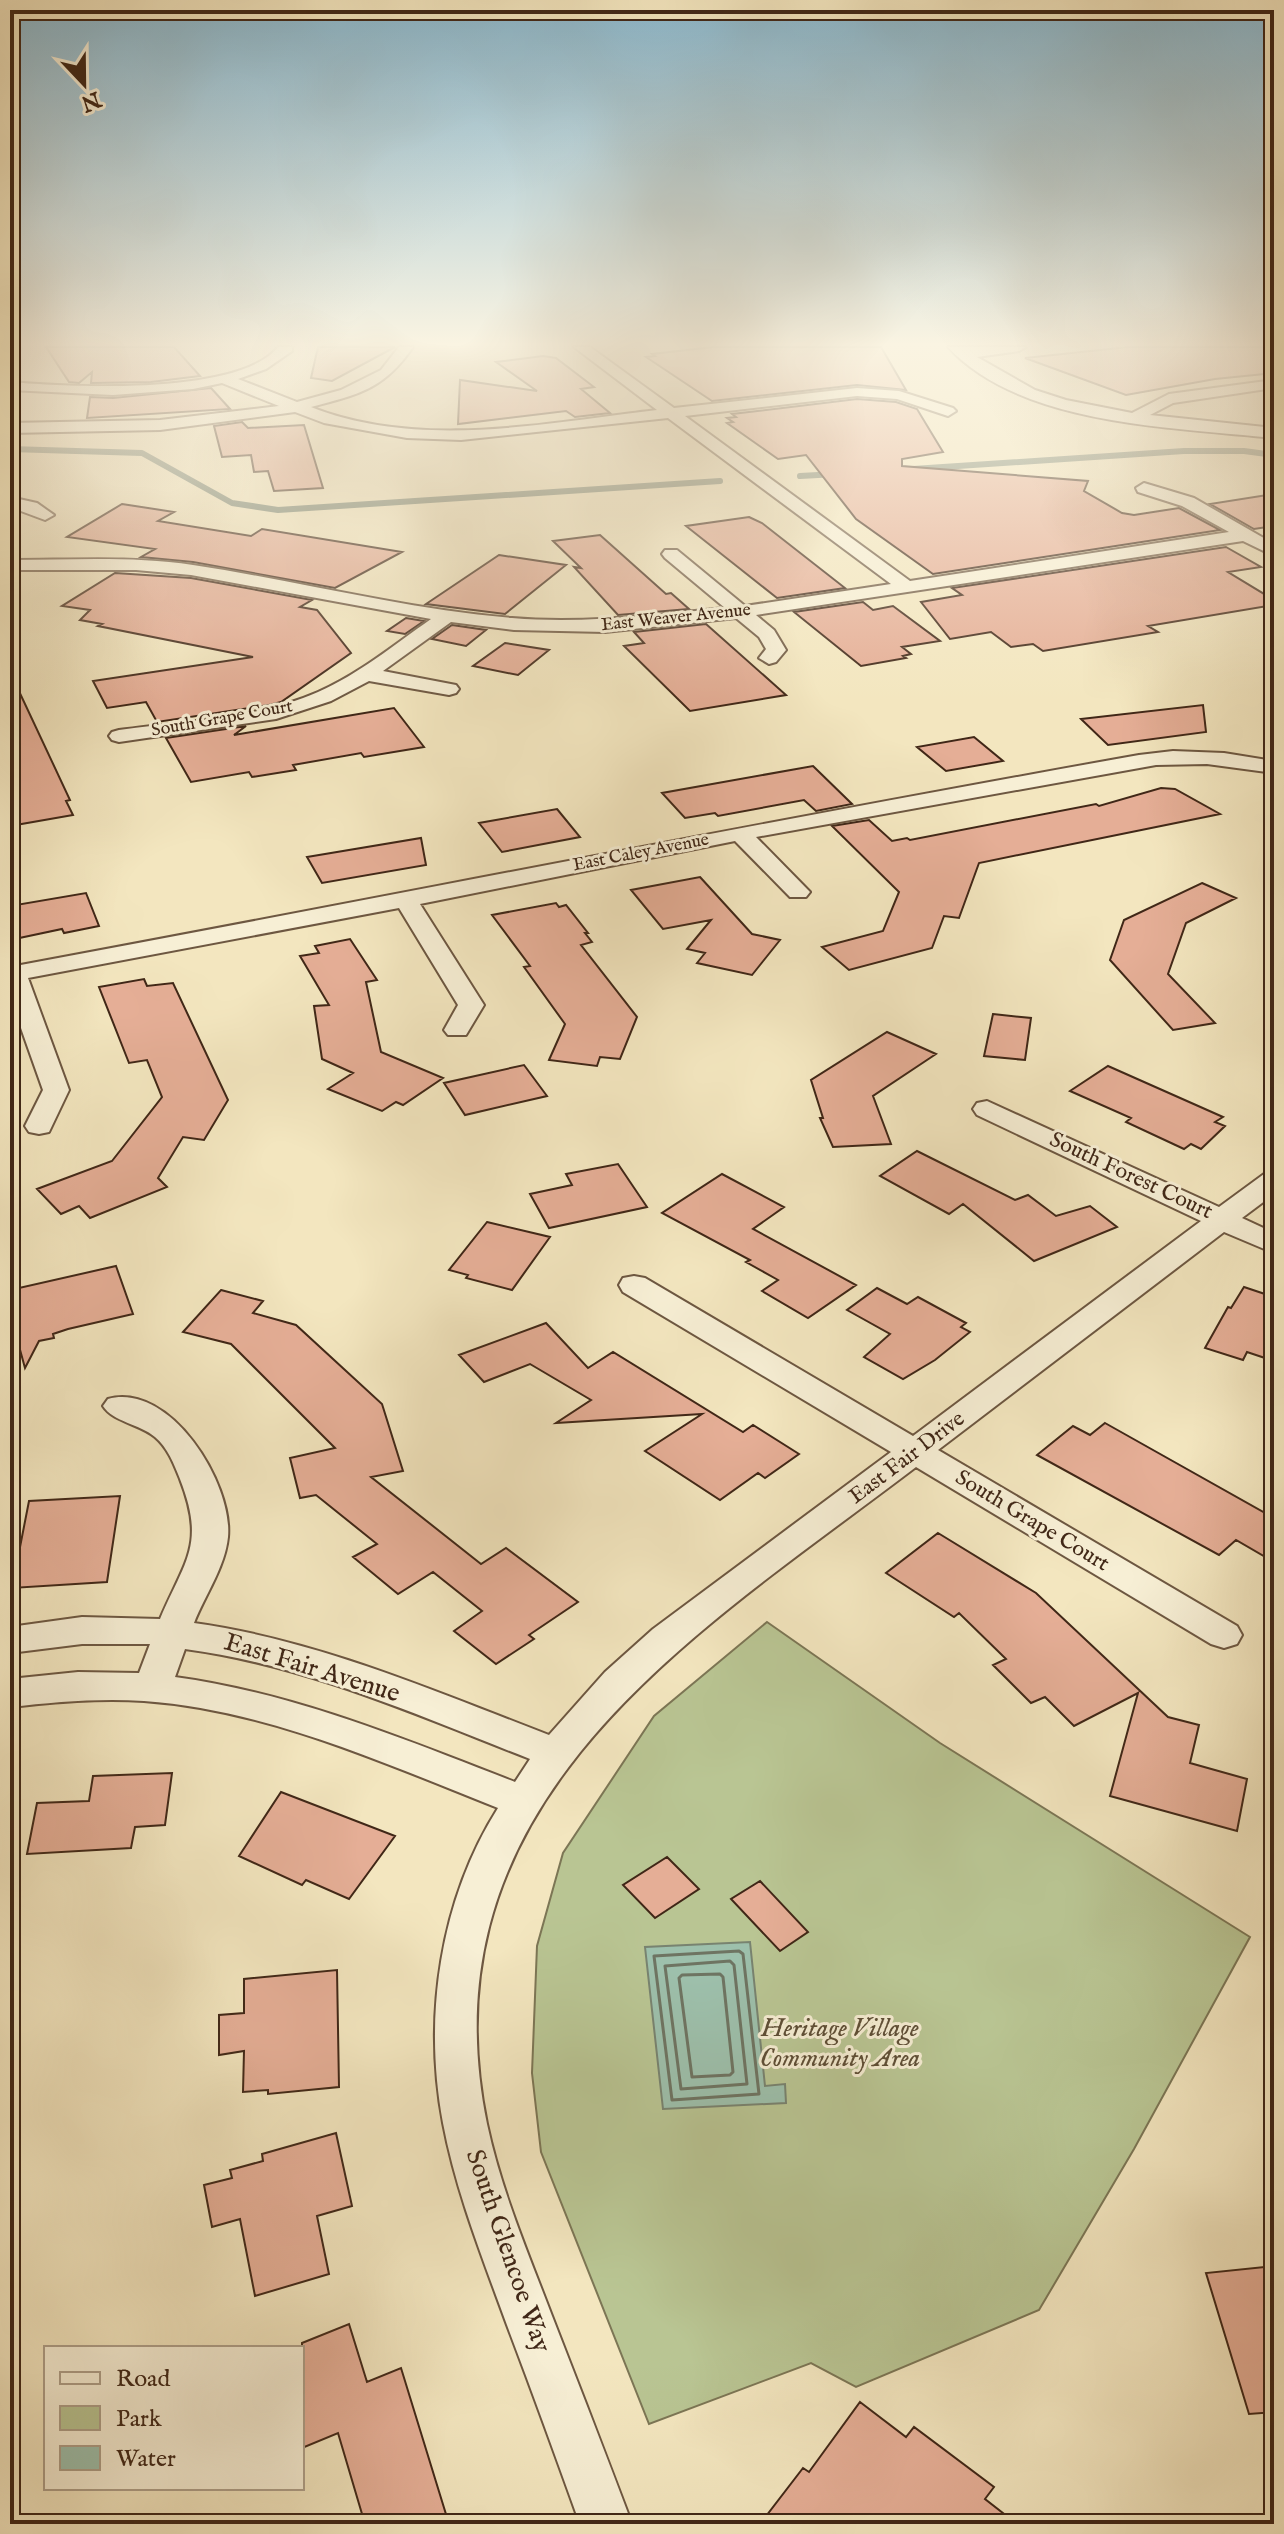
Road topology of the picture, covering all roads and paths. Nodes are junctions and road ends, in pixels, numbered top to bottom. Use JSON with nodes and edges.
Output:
{"nodes":[{"id":1,"x":740,"y":465,"type":"edge"},
{"id":2,"x":1144,"y":488,"type":"dead end"},
{"id":3,"x":10,"y":502,"type":"edge"},
{"id":4,"x":45,"y":515,"type":"dead end"},
{"id":5,"x":1246,"y":535,"type":"junction"},
{"id":6,"x":1274,"y":551,"type":"edge"},
{"id":7,"x":671,"y":554,"type":"dead end"},
{"id":8,"x":10,"y":565,"type":"edge"},
{"id":9,"x":907,"y":587,"type":"junction"},
{"id":10,"x":741,"y":612,"type":"junction"},
{"id":11,"x":447,"y":616,"type":"junction"},
{"id":12,"x":769,"y":658,"type":"dead end"},
{"id":13,"x":365,"y":674,"type":"junction"},
{"id":14,"x":449,"y":689,"type":"dead end"},
{"id":15,"x":119,"y":736,"type":"dead end"},
{"id":16,"x":1274,"y":767,"type":"edge"},
{"id":17,"x":740,"y":833,"type":"junction"},
{"id":18,"x":798,"y":892,"type":"dead end"},
{"id":19,"x":406,"y":900,"type":"junction"},
{"id":20,"x":12,"y":974,"type":"edge"},
{"id":21,"x":457,"y":1030,"type":"dead end"},
{"id":22,"x":987,"y":1109,"type":"dead end"},
{"id":23,"x":39,"y":1126,"type":"dead end"},
{"id":24,"x":1274,"y":1180,"type":"edge"},
{"id":25,"x":1223,"y":1219,"type":"junction"},
{"id":26,"x":1274,"y":1244,"type":"edge"},
{"id":27,"x":634,"y":1285,"type":"dead end"},
{"id":28,"x":119,"y":1406,"type":"dead end"},
{"id":29,"x":917,"y":1452,"type":"junction"},
{"id":30,"x":173,"y":1633,"type":"junction"},
{"id":31,"x":1224,"y":1635,"type":"dead end"},
{"id":32,"x":10,"y":1640,"type":"edge"},
{"id":33,"x":152,"y":1688,"type":"junction"},
{"id":34,"x":10,"y":1693,"type":"edge"},
{"id":35,"x":556,"y":1753,"type":"junction"},
{"id":36,"x":520,"y":1800,"type":"junction"},
{"id":37,"x":606,"y":2524,"type":"edge"}],
"edges":[{"from":1,"to":9,"type":"street"},
{"from":2,"to":5,"type":"street"},
{"from":3,"to":4,"type":"street"},
{"from":5,"to":6,"type":"street"},
{"from":5,"to":9,"type":"street","name":"East Weaver Avenue"},
{"from":7,"to":10,"type":"street"},
{"from":8,"to":11,"type":"street","name":"East Weaver Avenue"},
{"from":9,"to":10,"type":"street","name":"East Weaver Avenue"},
{"from":10,"to":11,"type":"street","name":"East Weaver Avenue"},
{"from":10,"to":12,"type":"street"},
{"from":11,"to":13,"type":"street","name":"South Grape Court"},
{"from":13,"to":14,"type":"street"},
{"from":13,"to":15,"type":"street","name":"South Grape Court"},
{"from":16,"to":17,"type":"street","name":"East Caley Avenue"},
{"from":17,"to":18,"type":"street"},
{"from":17,"to":19,"type":"street","name":"East Caley Avenue"},
{"from":19,"to":20,"type":"street","name":"East Caley Avenue"},
{"from":19,"to":21,"type":"street"},
{"from":20,"to":23,"type":"street"},
{"from":22,"to":25,"type":"street","name":"South Forest Court"},
{"from":24,"to":25,"type":"street","name":"East Fair Drive"},
{"from":25,"to":26,"type":"street","name":"South Forest Court"},
{"from":25,"to":29,"type":"street","name":"East Fair Drive"},
{"from":27,"to":29,"type":"street","name":"South Grape Court"},
{"from":28,"to":30,"type":"street"},
{"from":29,"to":31,"type":"street","name":"South Grape Court"},
{"from":29,"to":35,"type":"street","name":"East Fair Drive"},
{"from":30,"to":32,"type":"street","name":"East Fair Avenue"},
{"from":30,"to":33,"type":"street"},
{"from":30,"to":35,"type":"street","name":"East Fair Avenue"},
{"from":33,"to":34,"type":"street"},
{"from":33,"to":36,"type":"street"},
{"from":35,"to":36,"type":"street","name":"South Glencoe Way"},
{"from":36,"to":37,"type":"street","name":"South Glencoe Way"}]}
